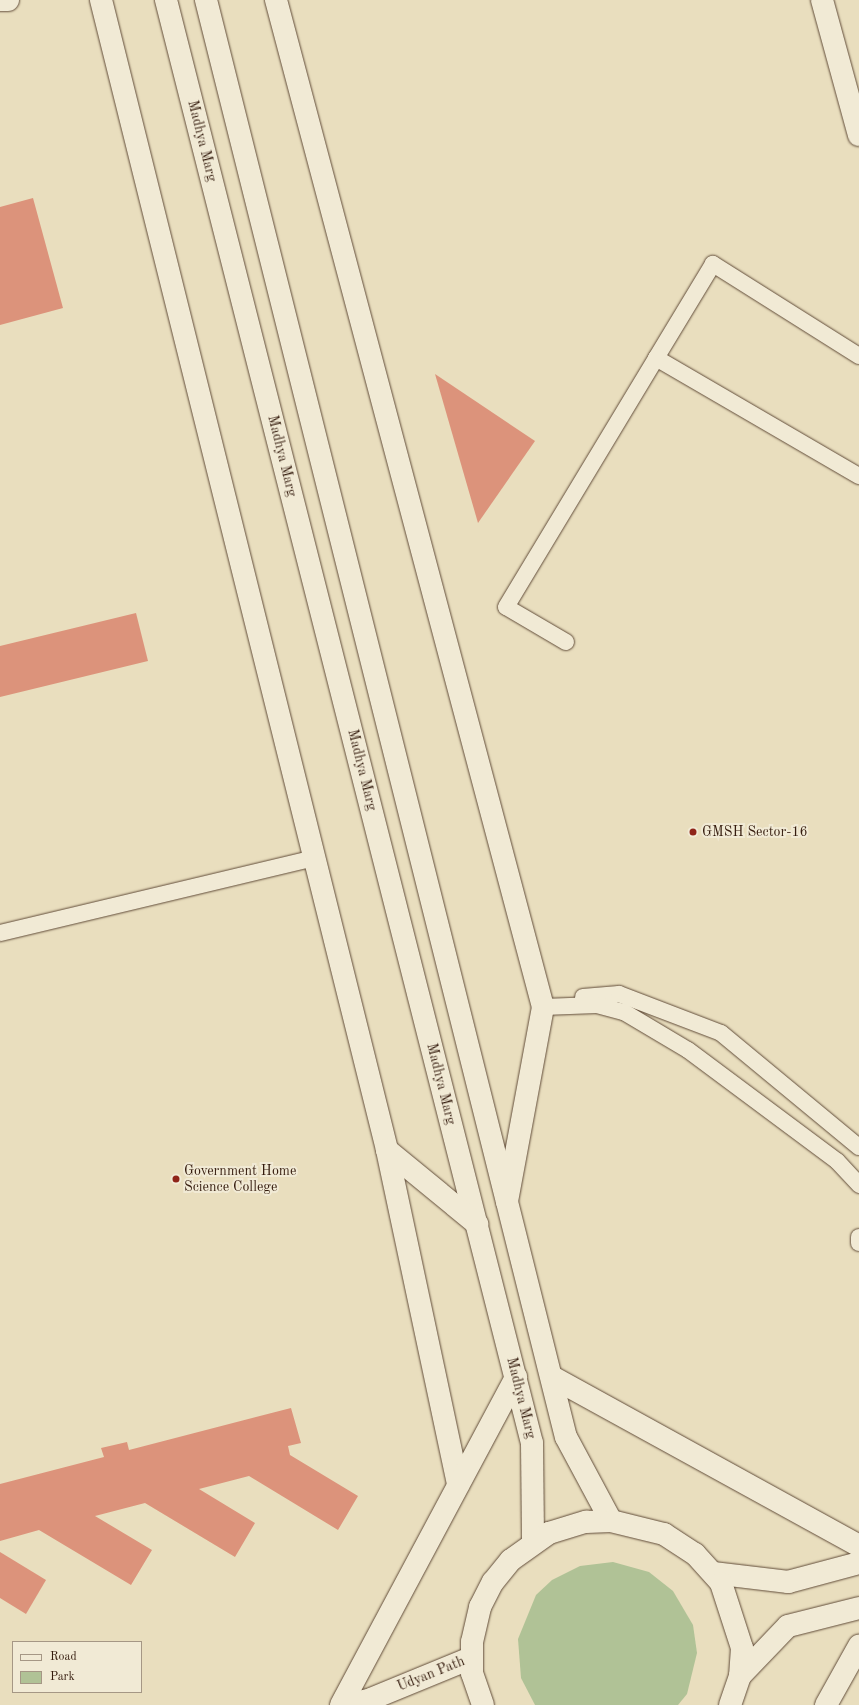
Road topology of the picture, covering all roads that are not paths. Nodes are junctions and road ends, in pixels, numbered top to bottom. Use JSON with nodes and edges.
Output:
{"nodes":[{"id":1,"x":0,"y":0,"type":"edge"},
{"id":2,"x":8,"y":0,"type":"edge"},
{"id":3,"x":101,"y":0,"type":"edge"},
{"id":4,"x":166,"y":0,"type":"edge"},
{"id":5,"x":206,"y":0,"type":"edge"},
{"id":6,"x":276,"y":0,"type":"edge"},
{"id":7,"x":822,"y":0,"type":"edge"},
{"id":8,"x":859,"y":135,"type":"edge"},
{"id":9,"x":859,"y":356,"type":"edge"},
{"id":10,"x":656,"y":358,"type":"junction"},
{"id":11,"x":859,"y":476,"type":"edge"},
{"id":12,"x":566,"y":642,"type":"dead end"},
{"id":13,"x":315,"y":858,"type":"junction"},
{"id":14,"x":0,"y":932,"type":"edge"},
{"id":15,"x":544,"y":1007,"type":"junction"},
{"id":16,"x":859,"y":1148,"type":"edge"},
{"id":17,"x":387,"y":1150,"type":"junction"},
{"id":18,"x":859,"y":1185,"type":"edge"},
{"id":19,"x":507,"y":1202,"type":"junction"},
{"id":20,"x":477,"y":1224,"type":"junction"},
{"id":21,"x":859,"y":1237,"type":"edge"},
{"id":22,"x":859,"y":1243,"type":"edge"},
{"id":23,"x":516,"y":1377,"type":"junction"},
{"id":24,"x":552,"y":1377,"type":"junction"},
{"id":25,"x":458,"y":1485,"type":"junction"},
{"id":26,"x":611,"y":1521,"type":"junction"},
{"id":27,"x":533,"y":1542,"type":"junction"},
{"id":28,"x":859,"y":1546,"type":"edge"},
{"id":29,"x":859,"y":1563,"type":"edge"},
{"id":30,"x":713,"y":1573,"type":"junction"},
{"id":31,"x":859,"y":1608,"type":"edge"},
{"id":32,"x":859,"y":1646,"type":"edge"},
{"id":33,"x":471,"y":1658,"type":"junction"},
{"id":34,"x":740,"y":1676,"type":"junction"},
{"id":35,"x":342,"y":1705,"type":"edge"},
{"id":36,"x":346,"y":1705,"type":"edge"},
{"id":37,"x":483,"y":1705,"type":"edge"},
{"id":38,"x":730,"y":1705,"type":"edge"},
{"id":39,"x":826,"y":1705,"type":"edge"}],
"edges":[{"from":1,"to":2,"type":"main road"},
{"from":3,"to":13,"type":"main road"},
{"from":4,"to":20,"type":"main road","name":"Madhya Marg"},
{"from":5,"to":19,"type":"main road"},
{"from":6,"to":15,"type":"main road"},
{"from":7,"to":8,"type":"main road"},
{"from":9,"to":10,"type":"lane"},
{"from":10,"to":11,"type":"lane"},
{"from":10,"to":12,"type":"lane"},
{"from":13,"to":14,"type":"lane"},
{"from":13,"to":17,"type":"main road"},
{"from":15,"to":16,"type":"lane"},
{"from":15,"to":18,"type":"lane"},
{"from":15,"to":19,"type":"main road"},
{"from":17,"to":20,"type":"main road"},
{"from":17,"to":25,"type":"main road"},
{"from":19,"to":24,"type":"main road"},
{"from":20,"to":23,"type":"main road","name":"Madhya Marg"},
{"from":21,"to":22,"type":"lane"},
{"from":23,"to":25,"type":"main road"},
{"from":23,"to":27,"type":"main road","name":"Madhya Marg"},
{"from":24,"to":26,"type":"main road"},
{"from":24,"to":28,"type":"main road"},
{"from":25,"to":35,"type":"main road"},
{"from":26,"to":27,"type":"main road"},
{"from":26,"to":30,"type":"main road"},
{"from":27,"to":33,"type":"main road"},
{"from":29,"to":30,"type":"main road"},
{"from":30,"to":34,"type":"main road"},
{"from":31,"to":34,"type":"main road"},
{"from":32,"to":39,"type":"main road"},
{"from":33,"to":36,"type":"main road","name":"Udyan Path"},
{"from":33,"to":37,"type":"main road"},
{"from":34,"to":38,"type":"main road"}]}
